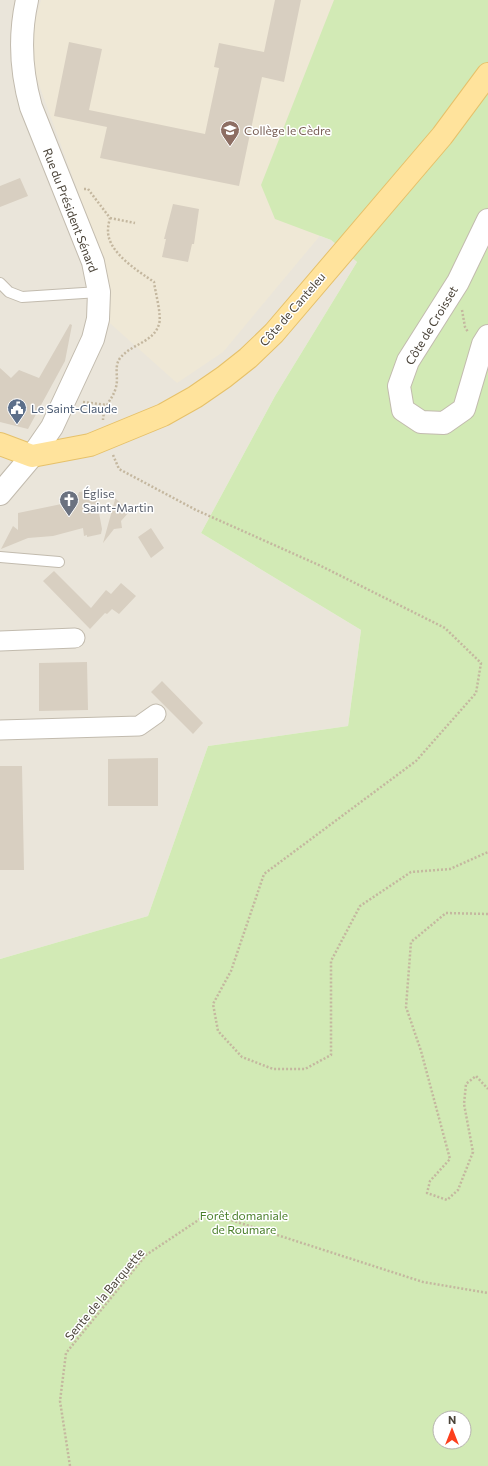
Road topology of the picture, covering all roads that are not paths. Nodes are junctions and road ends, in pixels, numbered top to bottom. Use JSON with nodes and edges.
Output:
{"nodes":[{"id":1,"x":26,"y":0,"type":"edge"},
{"id":2,"x":488,"y":74,"type":"edge"},
{"id":3,"x":488,"y":220,"type":"edge"},
{"id":4,"x":0,"y":283,"type":"edge"},
{"id":5,"x":99,"y":292,"type":"junction"},
{"id":6,"x":480,"y":337,"type":"edge"},
{"id":7,"x":0,"y":444,"type":"edge"},
{"id":8,"x":32,"y":456,"type":"junction"},
{"id":9,"x":0,"y":494,"type":"edge"},
{"id":10,"x":0,"y":557,"type":"edge"},
{"id":11,"x":59,"y":562,"type":"dead end"},
{"id":12,"x":75,"y":638,"type":"dead end"},
{"id":13,"x":0,"y":641,"type":"edge"},
{"id":14,"x":156,"y":714,"type":"dead end"},
{"id":15,"x":0,"y":730,"type":"edge"}],
"edges":[{"from":1,"to":5,"type":"street","name":"Rue du Président Sénard"},
{"from":2,"to":8,"type":"main road","name":"Côte de Canteleu"},
{"from":3,"to":6,"type":"street","name":"Côte de Croisset"},
{"from":4,"to":5,"type":"lane"},
{"from":5,"to":8,"type":"street","name":"Rue du Président Sénard"},
{"from":7,"to":8,"type":"main road"},
{"from":8,"to":9,"type":"street","name":"Rue du Président Sénard"},
{"from":10,"to":11,"type":"lane"},
{"from":12,"to":13,"type":"street"},
{"from":14,"to":15,"type":"street"}]}
